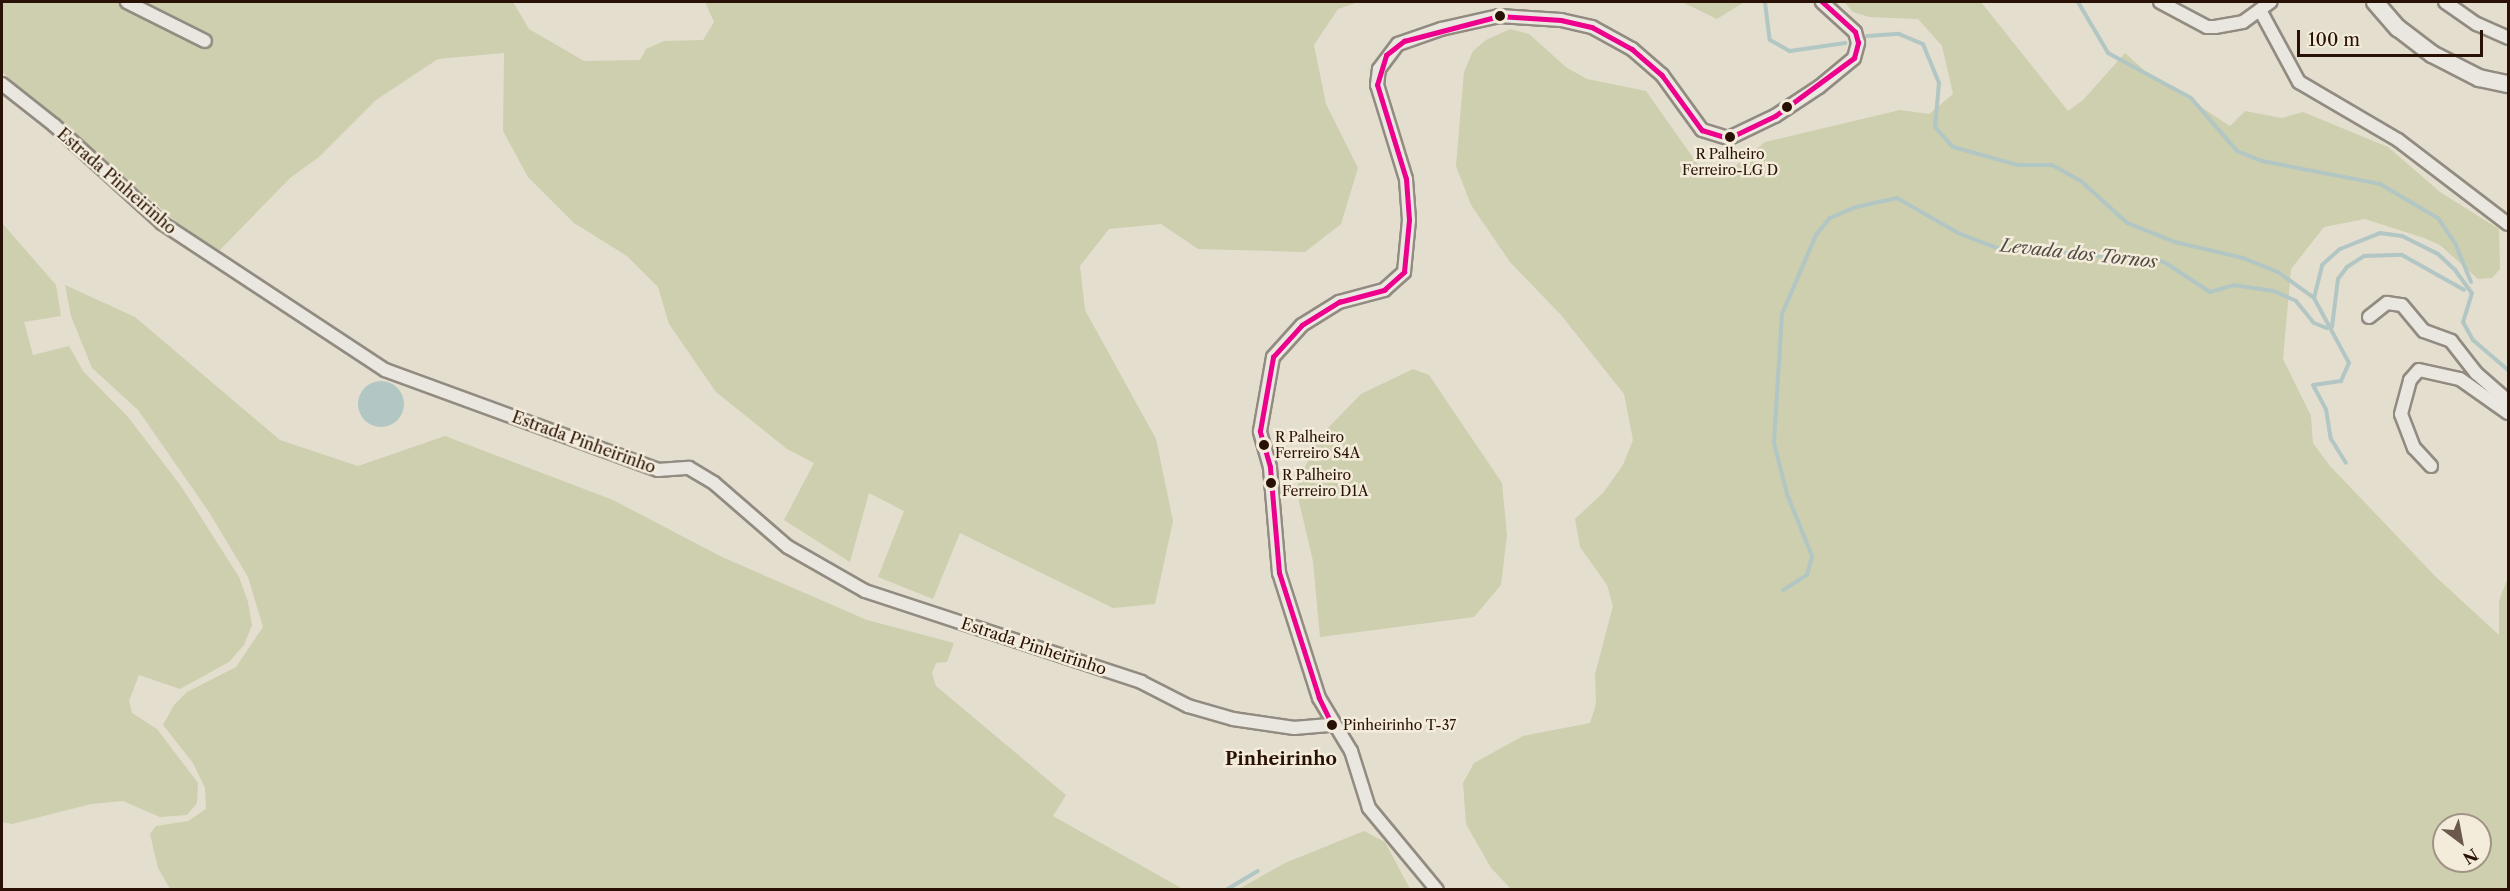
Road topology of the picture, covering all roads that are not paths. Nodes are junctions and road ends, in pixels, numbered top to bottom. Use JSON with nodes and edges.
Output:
{"nodes":[{"id":1,"x":127,"y":2,"type":"edge"},
{"id":2,"x":1822,"y":2,"type":"edge"},
{"id":3,"x":2160,"y":2,"type":"edge"},
{"id":4,"x":2271,"y":2,"type":"edge"},
{"id":5,"x":2375,"y":2,"type":"edge"},
{"id":6,"x":2445,"y":2,"type":"edge"},
{"id":7,"x":2260,"y":10,"type":"junction"},
{"id":8,"x":2508,"y":38,"type":"edge"},
{"id":9,"x":205,"y":41,"type":"dead end"},
{"id":10,"x":2,"y":84,"type":"edge"},
{"id":11,"x":2508,"y":84,"type":"edge"},
{"id":12,"x":2508,"y":224,"type":"edge"},
{"id":13,"x":2369,"y":317,"type":"dead end"},
{"id":14,"x":2508,"y":400,"type":"edge"},
{"id":15,"x":2508,"y":413,"type":"edge"},
{"id":16,"x":2431,"y":465,"type":"dead end"},
{"id":17,"x":1332,"y":724,"type":"junction"},
{"id":18,"x":1437,"y":890,"type":"edge"}],
"edges":[{"from":1,"to":9,"type":"street"},
{"from":2,"to":17,"type":"street"},
{"from":3,"to":7,"type":"street"},
{"from":4,"to":7,"type":"street"},
{"from":5,"to":11,"type":"main road"},
{"from":6,"to":8,"type":"street"},
{"from":7,"to":12,"type":"street"},
{"from":10,"to":17,"type":"street","name":"Estrada Pinheirinho"},
{"from":13,"to":14,"type":"street"},
{"from":15,"to":16,"type":"street"},
{"from":17,"to":18,"type":"street"}]}
